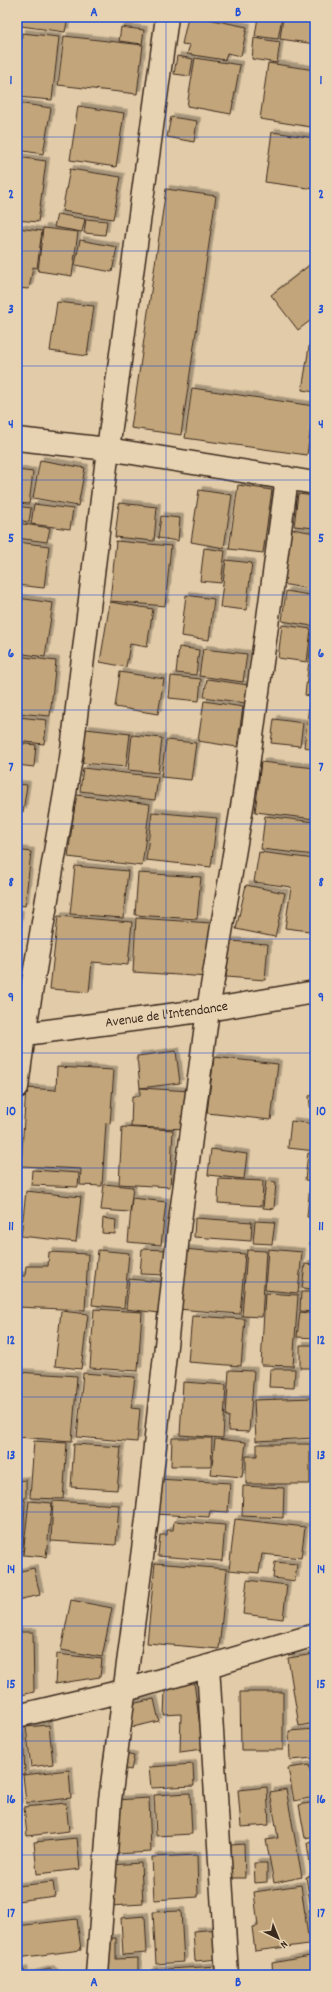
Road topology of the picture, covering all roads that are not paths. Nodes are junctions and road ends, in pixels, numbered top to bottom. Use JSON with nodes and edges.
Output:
{"nodes":[{"id":1,"x":167,"y":17,"type":"edge"},
{"id":2,"x":17,"y":439,"type":"edge"},
{"id":3,"x":108,"y":449,"type":"junction"},
{"id":4,"x":287,"y":478,"type":"junction"},
{"id":5,"x":315,"y":483,"type":"edge"},
{"id":6,"x":315,"y":992,"type":"edge"},
{"id":7,"x":208,"y":1010,"type":"junction"},
{"id":8,"x":20,"y":1034,"type":"edge"},
{"id":9,"x":17,"y":1087,"type":"edge"},
{"id":10,"x":315,"y":1634,"type":"edge"},
{"id":11,"x":208,"y":1666,"type":"junction"},
{"id":12,"x":123,"y":1691,"type":"junction"},
{"id":13,"x":17,"y":1716,"type":"edge"},
{"id":14,"x":97,"y":1975,"type":"edge"},
{"id":15,"x":227,"y":1975,"type":"edge"}],
"edges":[{"from":1,"to":3,"type":"street"},
{"from":2,"to":3,"type":"street"},
{"from":3,"to":4,"type":"street"},
{"from":3,"to":8,"type":"street"},
{"from":4,"to":5,"type":"street"},
{"from":4,"to":7,"type":"street"},
{"from":6,"to":7,"type":"street","name":"Avenue de l'Intendance"},
{"from":7,"to":8,"type":"street","name":"Avenue de l'Intendance"},
{"from":7,"to":12,"type":"street"},
{"from":8,"to":9,"type":"street"},
{"from":10,"to":11,"type":"street"},
{"from":11,"to":12,"type":"street"},
{"from":11,"to":15,"type":"street"},
{"from":12,"to":13,"type":"street"},
{"from":12,"to":14,"type":"street"}]}
